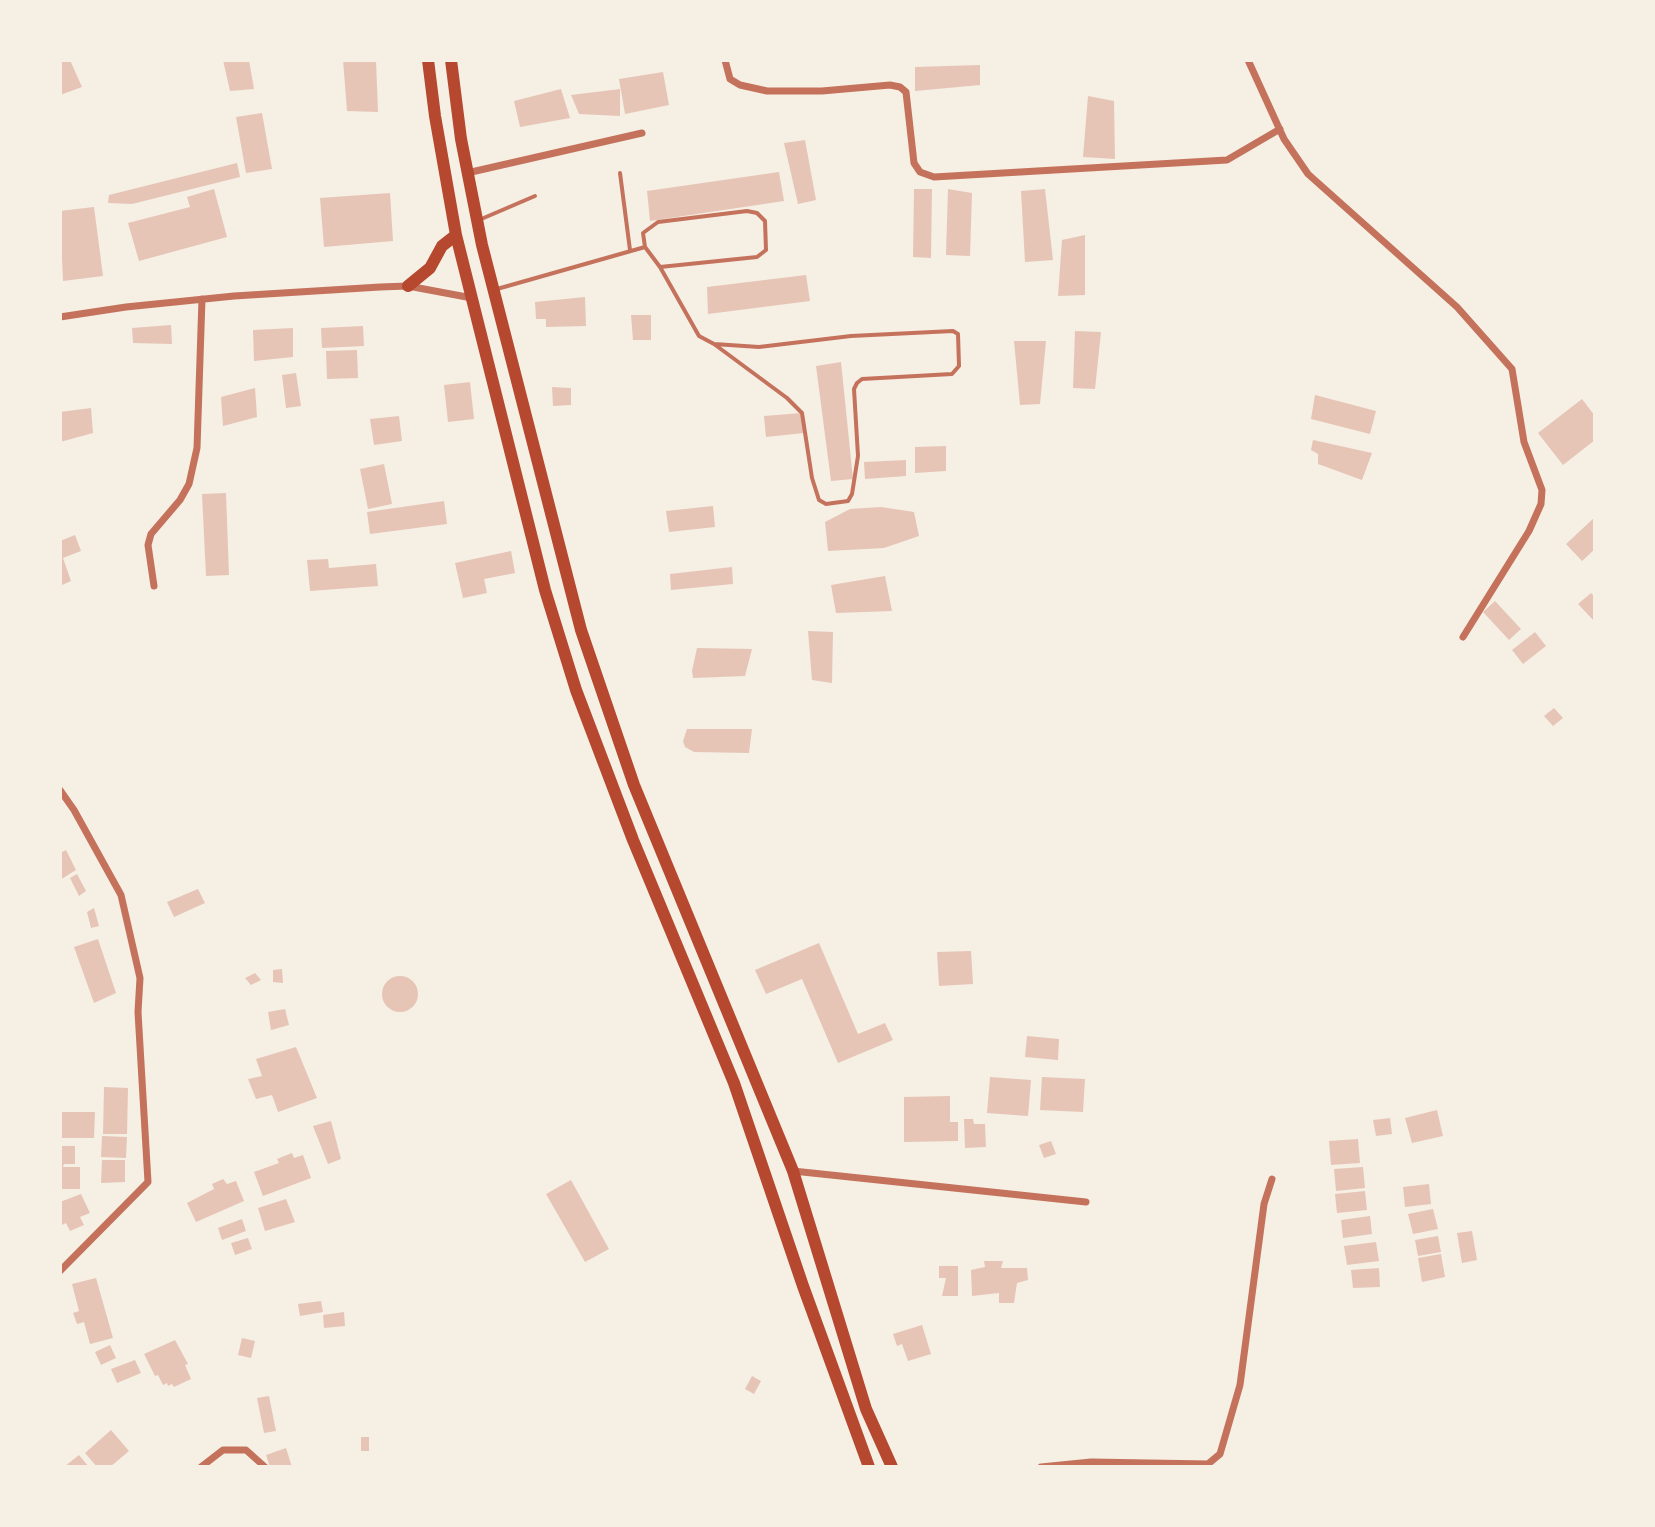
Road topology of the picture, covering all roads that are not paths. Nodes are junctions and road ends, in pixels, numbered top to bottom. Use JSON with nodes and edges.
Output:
{"nodes":[{"id":1,"x":428,"y":60,"type":"edge"},
{"id":2,"x":451,"y":60,"type":"edge"},
{"id":3,"x":725,"y":60,"type":"edge"},
{"id":4,"x":1248,"y":60,"type":"edge"},
{"id":5,"x":1280,"y":129,"type":"junction"},
{"id":6,"x":642,"y":133,"type":"dead end"},
{"id":7,"x":467,"y":173,"type":"junction"},
{"id":8,"x":620,"y":173,"type":"dead end"},
{"id":9,"x":535,"y":196,"type":"dead end"},
{"id":10,"x":477,"y":221,"type":"junction"},
{"id":11,"x":456,"y":235,"type":"junction"},
{"id":12,"x":645,"y":247,"type":"junction"},
{"id":13,"x":630,"y":250,"type":"junction"},
{"id":14,"x":660,"y":267,"type":"junction"},
{"id":15,"x":408,"y":286,"type":"junction"},
{"id":16,"x":494,"y":291,"type":"junction"},
{"id":17,"x":472,"y":298,"type":"junction"},
{"id":18,"x":202,"y":299,"type":"junction"},
{"id":19,"x":60,"y":317,"type":"edge"},
{"id":20,"x":714,"y":344,"type":"junction"},
{"id":21,"x":154,"y":586,"type":"dead end"},
{"id":22,"x":1463,"y":637,"type":"dead end"},
{"id":23,"x":60,"y":790,"type":"edge"},
{"id":24,"x":793,"y":1171,"type":"junction"},
{"id":25,"x":1272,"y":1179,"type":"dead end"},
{"id":26,"x":1086,"y":1202,"type":"dead end"},
{"id":27,"x":60,"y":1271,"type":"edge"},
{"id":28,"x":201,"y":1467,"type":"edge"},
{"id":29,"x":265,"y":1467,"type":"edge"},
{"id":30,"x":869,"y":1467,"type":"edge"},
{"id":31,"x":892,"y":1467,"type":"edge"},
{"id":32,"x":1041,"y":1467,"type":"edge"}],
"edges":[{"from":1,"to":11,"type":"main road"},
{"from":2,"to":7,"type":"main road"},
{"from":3,"to":5,"type":"street"},
{"from":4,"to":5,"type":"street"},
{"from":5,"to":22,"type":"street"},
{"from":6,"to":7,"type":"street"},
{"from":7,"to":10,"type":"main road"},
{"from":8,"to":13,"type":"lane"},
{"from":9,"to":10,"type":"lane"},
{"from":10,"to":16,"type":"main road"},
{"from":11,"to":15,"type":"main road"},
{"from":11,"to":17,"type":"main road"},
{"from":12,"to":13,"type":"lane"},
{"from":12,"to":14,"type":"lane"},
{"from":12,"to":14,"type":"lane"},
{"from":13,"to":16,"type":"lane"},
{"from":14,"to":20,"type":"lane"},
{"from":15,"to":17,"type":"street"},
{"from":15,"to":18,"type":"street"},
{"from":16,"to":24,"type":"main road"},
{"from":17,"to":30,"type":"main road"},
{"from":18,"to":19,"type":"street"},
{"from":18,"to":21,"type":"street"},
{"from":20,"to":20,"type":"lane"},
{"from":23,"to":27,"type":"street"},
{"from":24,"to":26,"type":"street"},
{"from":24,"to":31,"type":"main road"},
{"from":25,"to":32,"type":"street"},
{"from":28,"to":29,"type":"street"}]}
